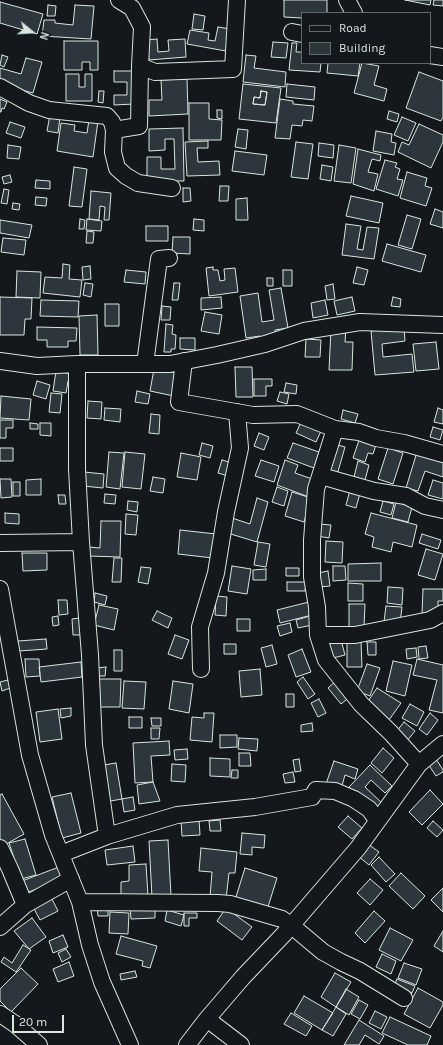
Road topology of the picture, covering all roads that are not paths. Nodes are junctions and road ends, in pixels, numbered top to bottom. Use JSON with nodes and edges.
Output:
{"nodes":[{"id":1,"x":119,"y":0,"type":"edge"},
{"id":2,"x":237,"y":0,"type":"edge"},
{"id":3,"x":347,"y":0,"type":"edge"},
{"id":4,"x":353,"y":12,"type":"edge"},
{"id":5,"x":431,"y":55,"type":"edge"},
{"id":6,"x":443,"y":57,"type":"edge"},
{"id":7,"x":140,"y":66,"type":"junction"},
{"id":8,"x":0,"y":87,"type":"edge"},
{"id":9,"x":114,"y":130,"type":"junction"},
{"id":10,"x":172,"y":188,"type":"dead end"},
{"id":11,"x":169,"y":258,"type":"dead end"},
{"id":12,"x":443,"y":325,"type":"edge"},
{"id":13,"x":184,"y":361,"type":"junction"},
{"id":14,"x":1,"y":363,"type":"edge"},
{"id":15,"x":77,"y":364,"type":"junction"},
{"id":16,"x":145,"y":364,"type":"junction"},
{"id":17,"x":237,"y":412,"type":"junction"},
{"id":18,"x":336,"y":429,"type":"junction"},
{"id":19,"x":443,"y":454,"type":"edge"},
{"id":20,"x":321,"y":476,"type":"junction"},
{"id":21,"x":443,"y":510,"type":"edge"},
{"id":22,"x":80,"y":542,"type":"junction"},
{"id":23,"x":0,"y":544,"type":"edge"},
{"id":24,"x":0,"y":589,"type":"edge"},
{"id":25,"x":443,"y":613,"type":"edge"},
{"id":26,"x":318,"y":635,"type":"junction"},
{"id":27,"x":201,"y":669,"type":"dead end"},
{"id":28,"x":443,"y":744,"type":"edge"},
{"id":29,"x":419,"y":764,"type":"junction"},
{"id":30,"x":378,"y":820,"type":"junction"},
{"id":31,"x":107,"y":836,"type":"junction"},
{"id":32,"x":0,"y":848,"type":"edge"},
{"id":33,"x":61,"y":854,"type":"junction"},
{"id":34,"x":71,"y":879,"type":"junction"},
{"id":35,"x":80,"y":902,"type":"junction"},
{"id":36,"x":25,"y":905,"type":"junction"},
{"id":37,"x":292,"y":926,"type":"junction"},
{"id":38,"x":0,"y":927,"type":"edge"},
{"id":39,"x":404,"y":998,"type":"dead end"},
{"id":40,"x":0,"y":1014,"type":"edge"},
{"id":41,"x":207,"y":1019,"type":"junction"},
{"id":42,"x":39,"y":1045,"type":"edge"},
{"id":43,"x":130,"y":1045,"type":"edge"},
{"id":44,"x":187,"y":1045,"type":"edge"},
{"id":45,"x":241,"y":1045,"type":"edge"}],
"edges":[{"from":1,"to":7,"type":"street"},
{"from":2,"to":7,"type":"street"},
{"from":3,"to":4,"type":"street"},
{"from":5,"to":6,"type":"street"},
{"from":7,"to":9,"type":"street"},
{"from":8,"to":9,"type":"street"},
{"from":9,"to":10,"type":"street"},
{"from":11,"to":16,"type":"street"},
{"from":12,"to":13,"type":"street"},
{"from":13,"to":16,"type":"street"},
{"from":13,"to":17,"type":"street"},
{"from":14,"to":15,"type":"street"},
{"from":15,"to":16,"type":"street"},
{"from":15,"to":22,"type":"street"},
{"from":17,"to":18,"type":"street"},
{"from":17,"to":27,"type":"street"},
{"from":18,"to":19,"type":"street"},
{"from":18,"to":20,"type":"street"},
{"from":20,"to":21,"type":"street"},
{"from":20,"to":26,"type":"street"},
{"from":22,"to":23,"type":"street"},
{"from":22,"to":31,"type":"street"},
{"from":24,"to":33,"type":"street"},
{"from":25,"to":26,"type":"street"},
{"from":26,"to":29,"type":"street"},
{"from":28,"to":29,"type":"street"},
{"from":29,"to":30,"type":"street"},
{"from":30,"to":31,"type":"street"},
{"from":30,"to":37,"type":"street"},
{"from":31,"to":33,"type":"street"},
{"from":32,"to":36,"type":"street"},
{"from":33,"to":34,"type":"street"},
{"from":34,"to":35,"type":"street"},
{"from":34,"to":36,"type":"street"},
{"from":35,"to":37,"type":"street"},
{"from":35,"to":43,"type":"street"},
{"from":36,"to":38,"type":"street"},
{"from":37,"to":39,"type":"street"},
{"from":37,"to":41,"type":"street"},
{"from":40,"to":42,"type":"street"},
{"from":41,"to":44,"type":"street"},
{"from":41,"to":45,"type":"street"}]}
